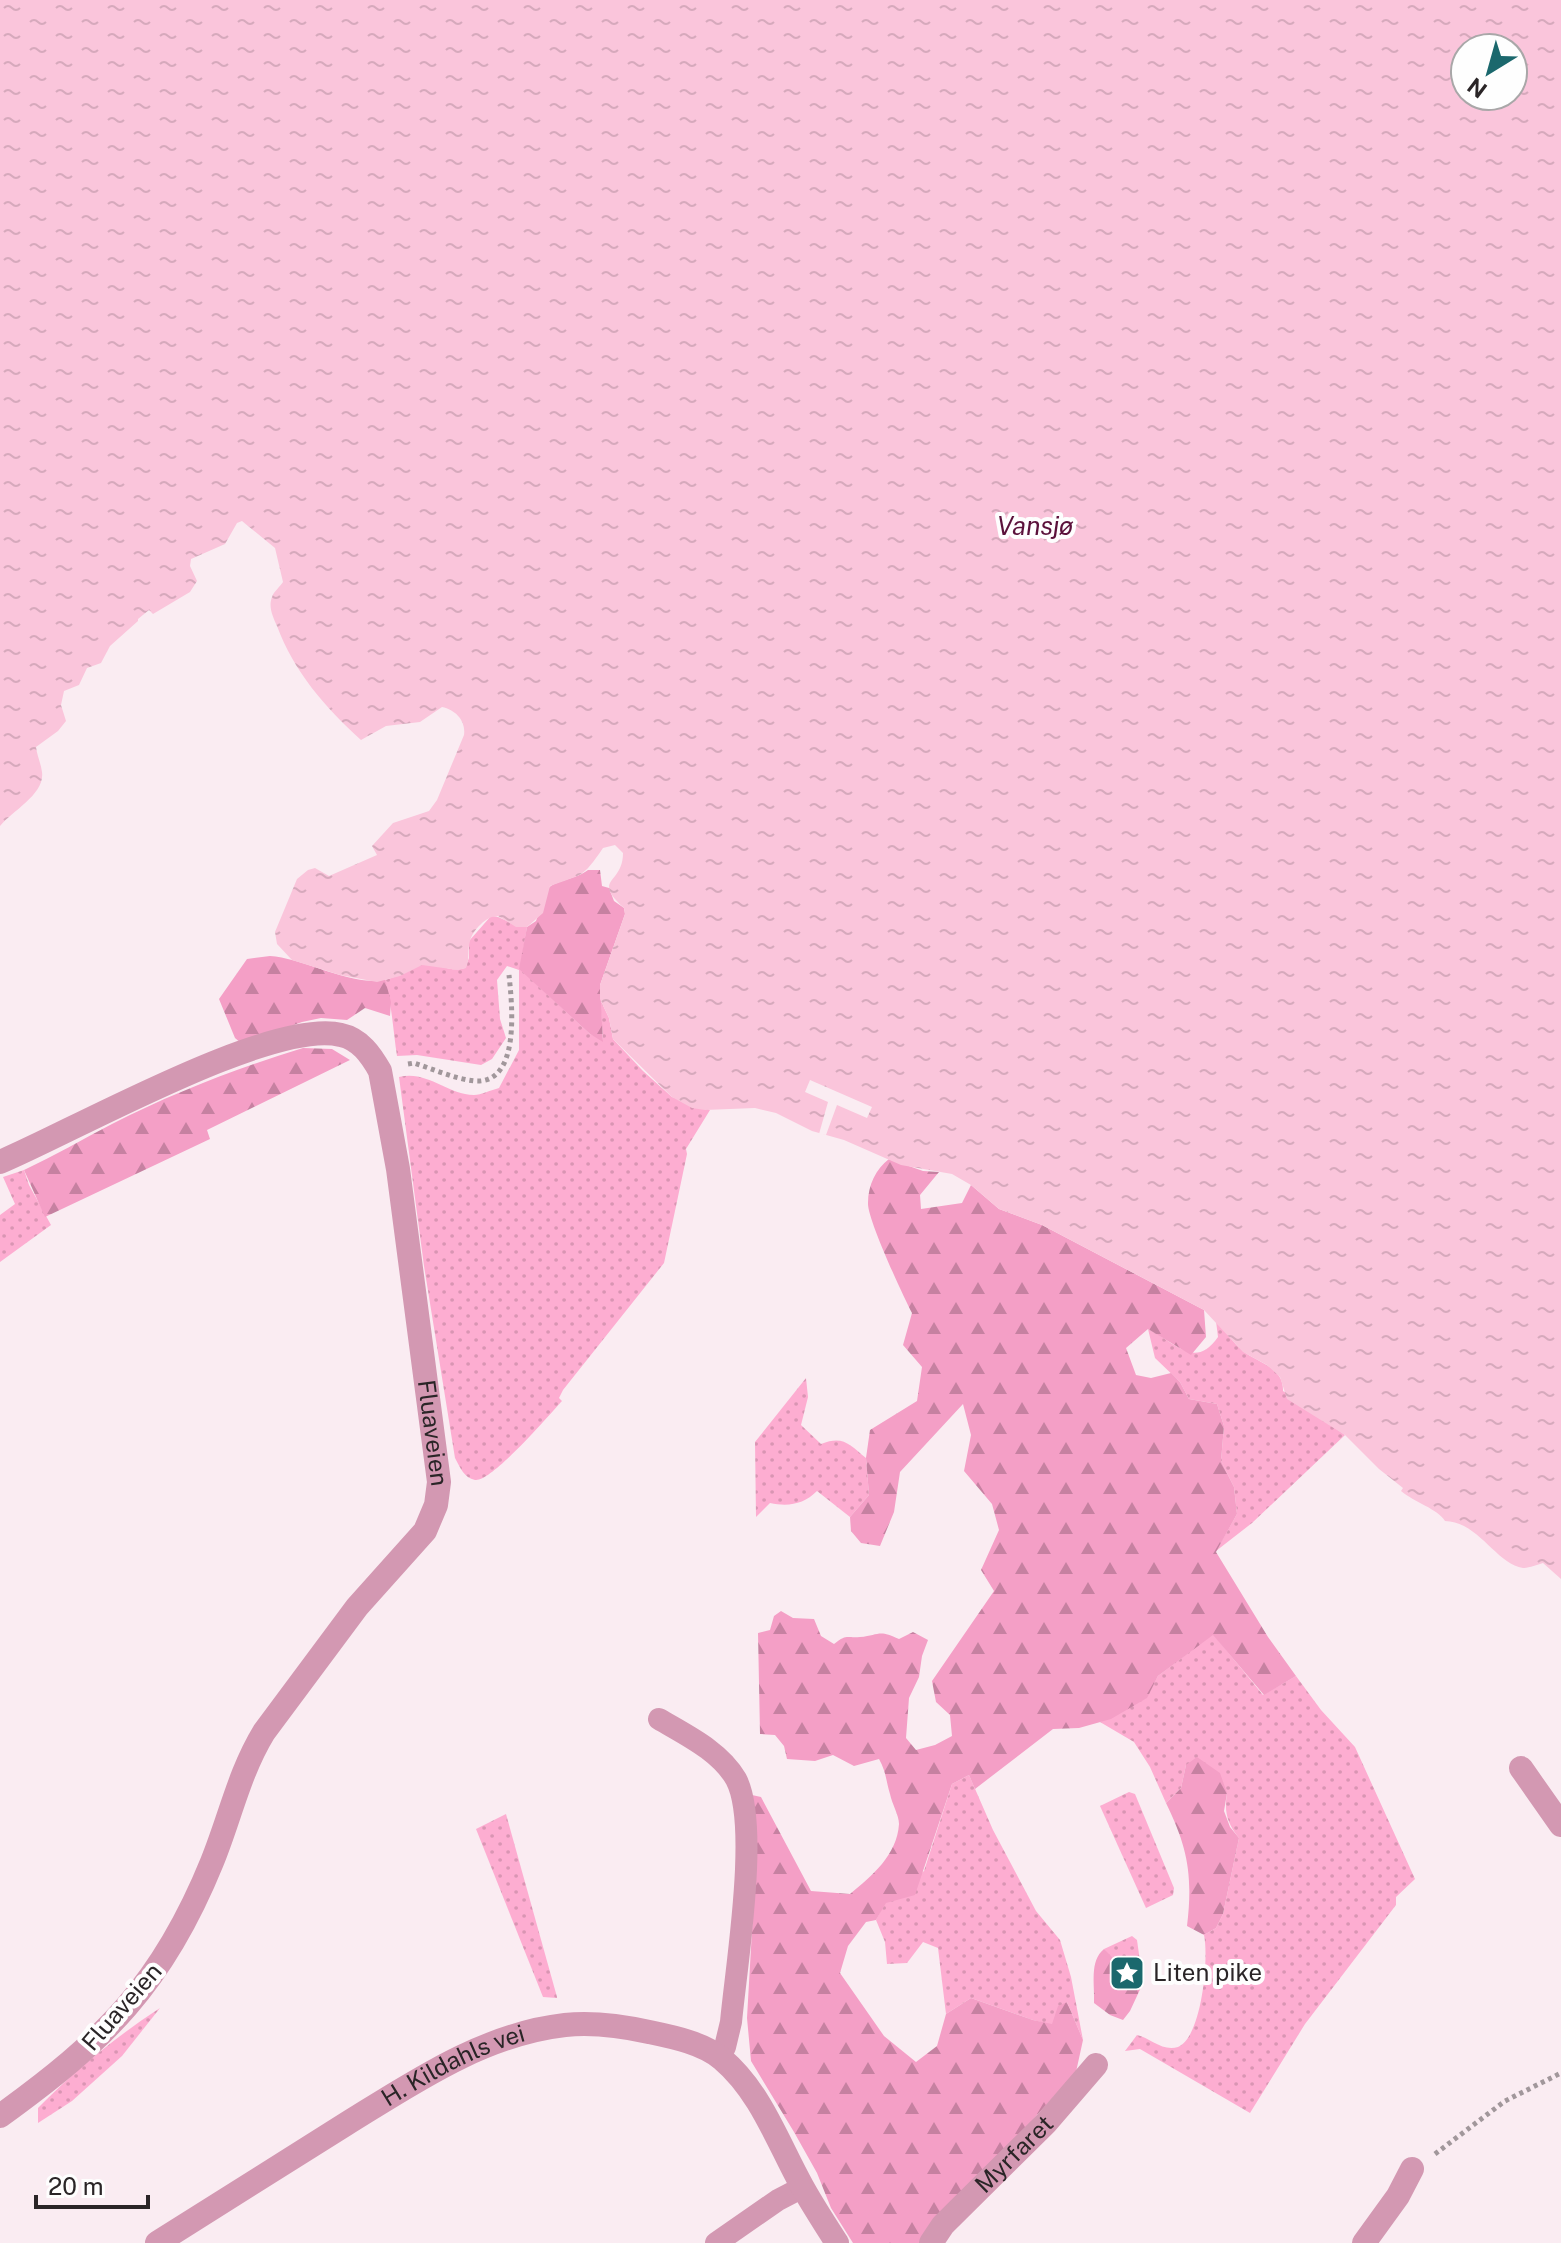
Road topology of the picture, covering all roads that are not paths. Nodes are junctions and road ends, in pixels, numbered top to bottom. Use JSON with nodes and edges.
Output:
{"nodes":[{"id":1,"x":0,"y":1162,"type":"edge"},
{"id":2,"x":659,"y":1719,"type":"dead end"},
{"id":3,"x":1521,"y":1768,"type":"dead end"},
{"id":4,"x":1561,"y":1825,"type":"edge"},
{"id":5,"x":719,"y":2057,"type":"junction"},
{"id":6,"x":1096,"y":2065,"type":"dead end"},
{"id":7,"x":0,"y":2116,"type":"edge"},
{"id":8,"x":1412,"y":2169,"type":"dead end"},
{"id":9,"x":803,"y":2187,"type":"junction"},
{"id":10,"x":157,"y":2243,"type":"edge"},
{"id":11,"x":716,"y":2243,"type":"edge"},
{"id":12,"x":837,"y":2243,"type":"edge"},
{"id":13,"x":931,"y":2243,"type":"edge"},
{"id":14,"x":1364,"y":2243,"type":"edge"}],
"edges":[{"from":1,"to":7,"type":"street","name":"Fluaveien"},
{"from":2,"to":5,"type":"lane"},
{"from":3,"to":4,"type":"street"},
{"from":5,"to":9,"type":"street","name":"H. Kildahls vei"},
{"from":5,"to":10,"type":"street","name":"H. Kildahls vei"},
{"from":6,"to":13,"type":"street","name":"Myrfaret"},
{"from":8,"to":14,"type":"street"},
{"from":9,"to":11,"type":"lane"},
{"from":9,"to":12,"type":"street","name":"H. Kildahls vei"}]}
